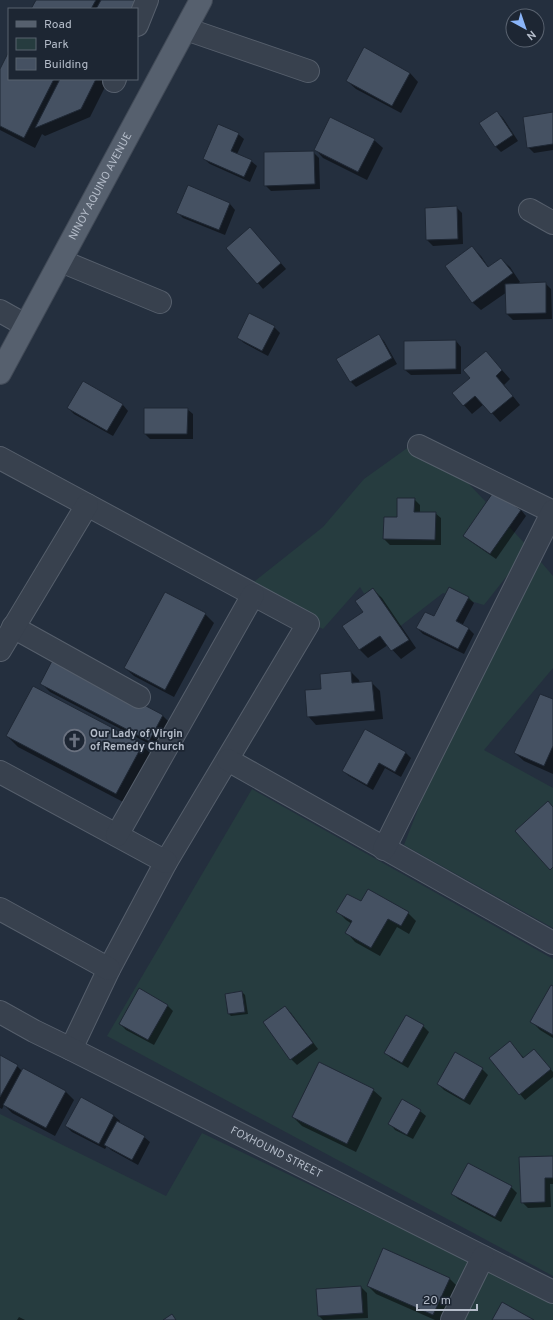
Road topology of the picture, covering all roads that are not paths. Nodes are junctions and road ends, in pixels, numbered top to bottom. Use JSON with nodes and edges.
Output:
{"nodes":[{"id":1,"x":148,"y":0,"type":"edge"},
{"id":2,"x":201,"y":0,"type":"edge"},
{"id":3,"x":138,"y":23,"type":"edge"},
{"id":4,"x":186,"y":29,"type":"junction"},
{"id":5,"x":308,"y":71,"type":"dead end"},
{"id":6,"x":530,"y":210,"type":"dead end"},
{"id":7,"x":553,"y":223,"type":"edge"},
{"id":8,"x":61,"y":260,"type":"junction"},
{"id":9,"x":160,"y":302,"type":"dead end"},
{"id":10,"x":0,"y":311,"type":"edge"},
{"id":11,"x":25,"y":325,"type":"junction"},
{"id":12,"x":0,"y":372,"type":"edge"},
{"id":13,"x":419,"y":446,"type":"dead end"},
{"id":14,"x":0,"y":458,"type":"edge"},
{"id":15,"x":87,"y":505,"type":"junction"},
{"id":16,"x":553,"y":511,"type":"edge"},
{"id":17,"x":253,"y":595,"type":"junction"},
{"id":18,"x":13,"y":627,"type":"junction"},
{"id":19,"x":0,"y":650,"type":"edge"},
{"id":20,"x":139,"y":697,"type":"dead end"},
{"id":21,"x":228,"y":760,"type":"junction"},
{"id":22,"x":0,"y":772,"type":"edge"},
{"id":23,"x":117,"y":835,"type":"junction"},
{"id":24,"x":384,"y":849,"type":"junction"},
{"id":25,"x":166,"y":862,"type":"junction"},
{"id":26,"x":0,"y":909,"type":"edge"},
{"id":27,"x":553,"y":943,"type":"edge"},
{"id":28,"x":109,"y":969,"type":"junction"},
{"id":29,"x":0,"y":1012,"type":"edge"},
{"id":30,"x":71,"y":1048,"type":"junction"},
{"id":31,"x":483,"y":1257,"type":"junction"},
{"id":32,"x":553,"y":1292,"type":"edge"},
{"id":33,"x":452,"y":1320,"type":"edge"}],
"edges":[{"from":1,"to":3,"type":"street"},
{"from":2,"to":4,"type":"main road","name":"NINOY AQUINO AVENUE"},
{"from":4,"to":5,"type":"street"},
{"from":4,"to":8,"type":"main road","name":"NINOY AQUINO AVENUE"},
{"from":6,"to":7,"type":"street"},
{"from":8,"to":9,"type":"street"},
{"from":8,"to":11,"type":"main road","name":"NINOY AQUINO AVENUE"},
{"from":10,"to":11,"type":"street"},
{"from":11,"to":12,"type":"main road","name":"NINOY AQUINO AVENUE"},
{"from":13,"to":16,"type":"street"},
{"from":14,"to":15,"type":"street"},
{"from":15,"to":17,"type":"street"},
{"from":15,"to":18,"type":"street"},
{"from":16,"to":24,"type":"street"},
{"from":17,"to":21,"type":"street"},
{"from":17,"to":23,"type":"street"},
{"from":18,"to":19,"type":"street"},
{"from":18,"to":20,"type":"street"},
{"from":21,"to":24,"type":"street"},
{"from":21,"to":25,"type":"street"},
{"from":22,"to":23,"type":"street"},
{"from":23,"to":25,"type":"street"},
{"from":24,"to":27,"type":"street"},
{"from":25,"to":28,"type":"street"},
{"from":26,"to":28,"type":"street"},
{"from":28,"to":30,"type":"street"},
{"from":29,"to":30,"type":"street","name":"FOXHOUND STREET"},
{"from":30,"to":31,"type":"street","name":"FOXHOUND STREET"},
{"from":31,"to":32,"type":"street","name":"FOXHOUND STREET"},
{"from":31,"to":33,"type":"street"}]}
